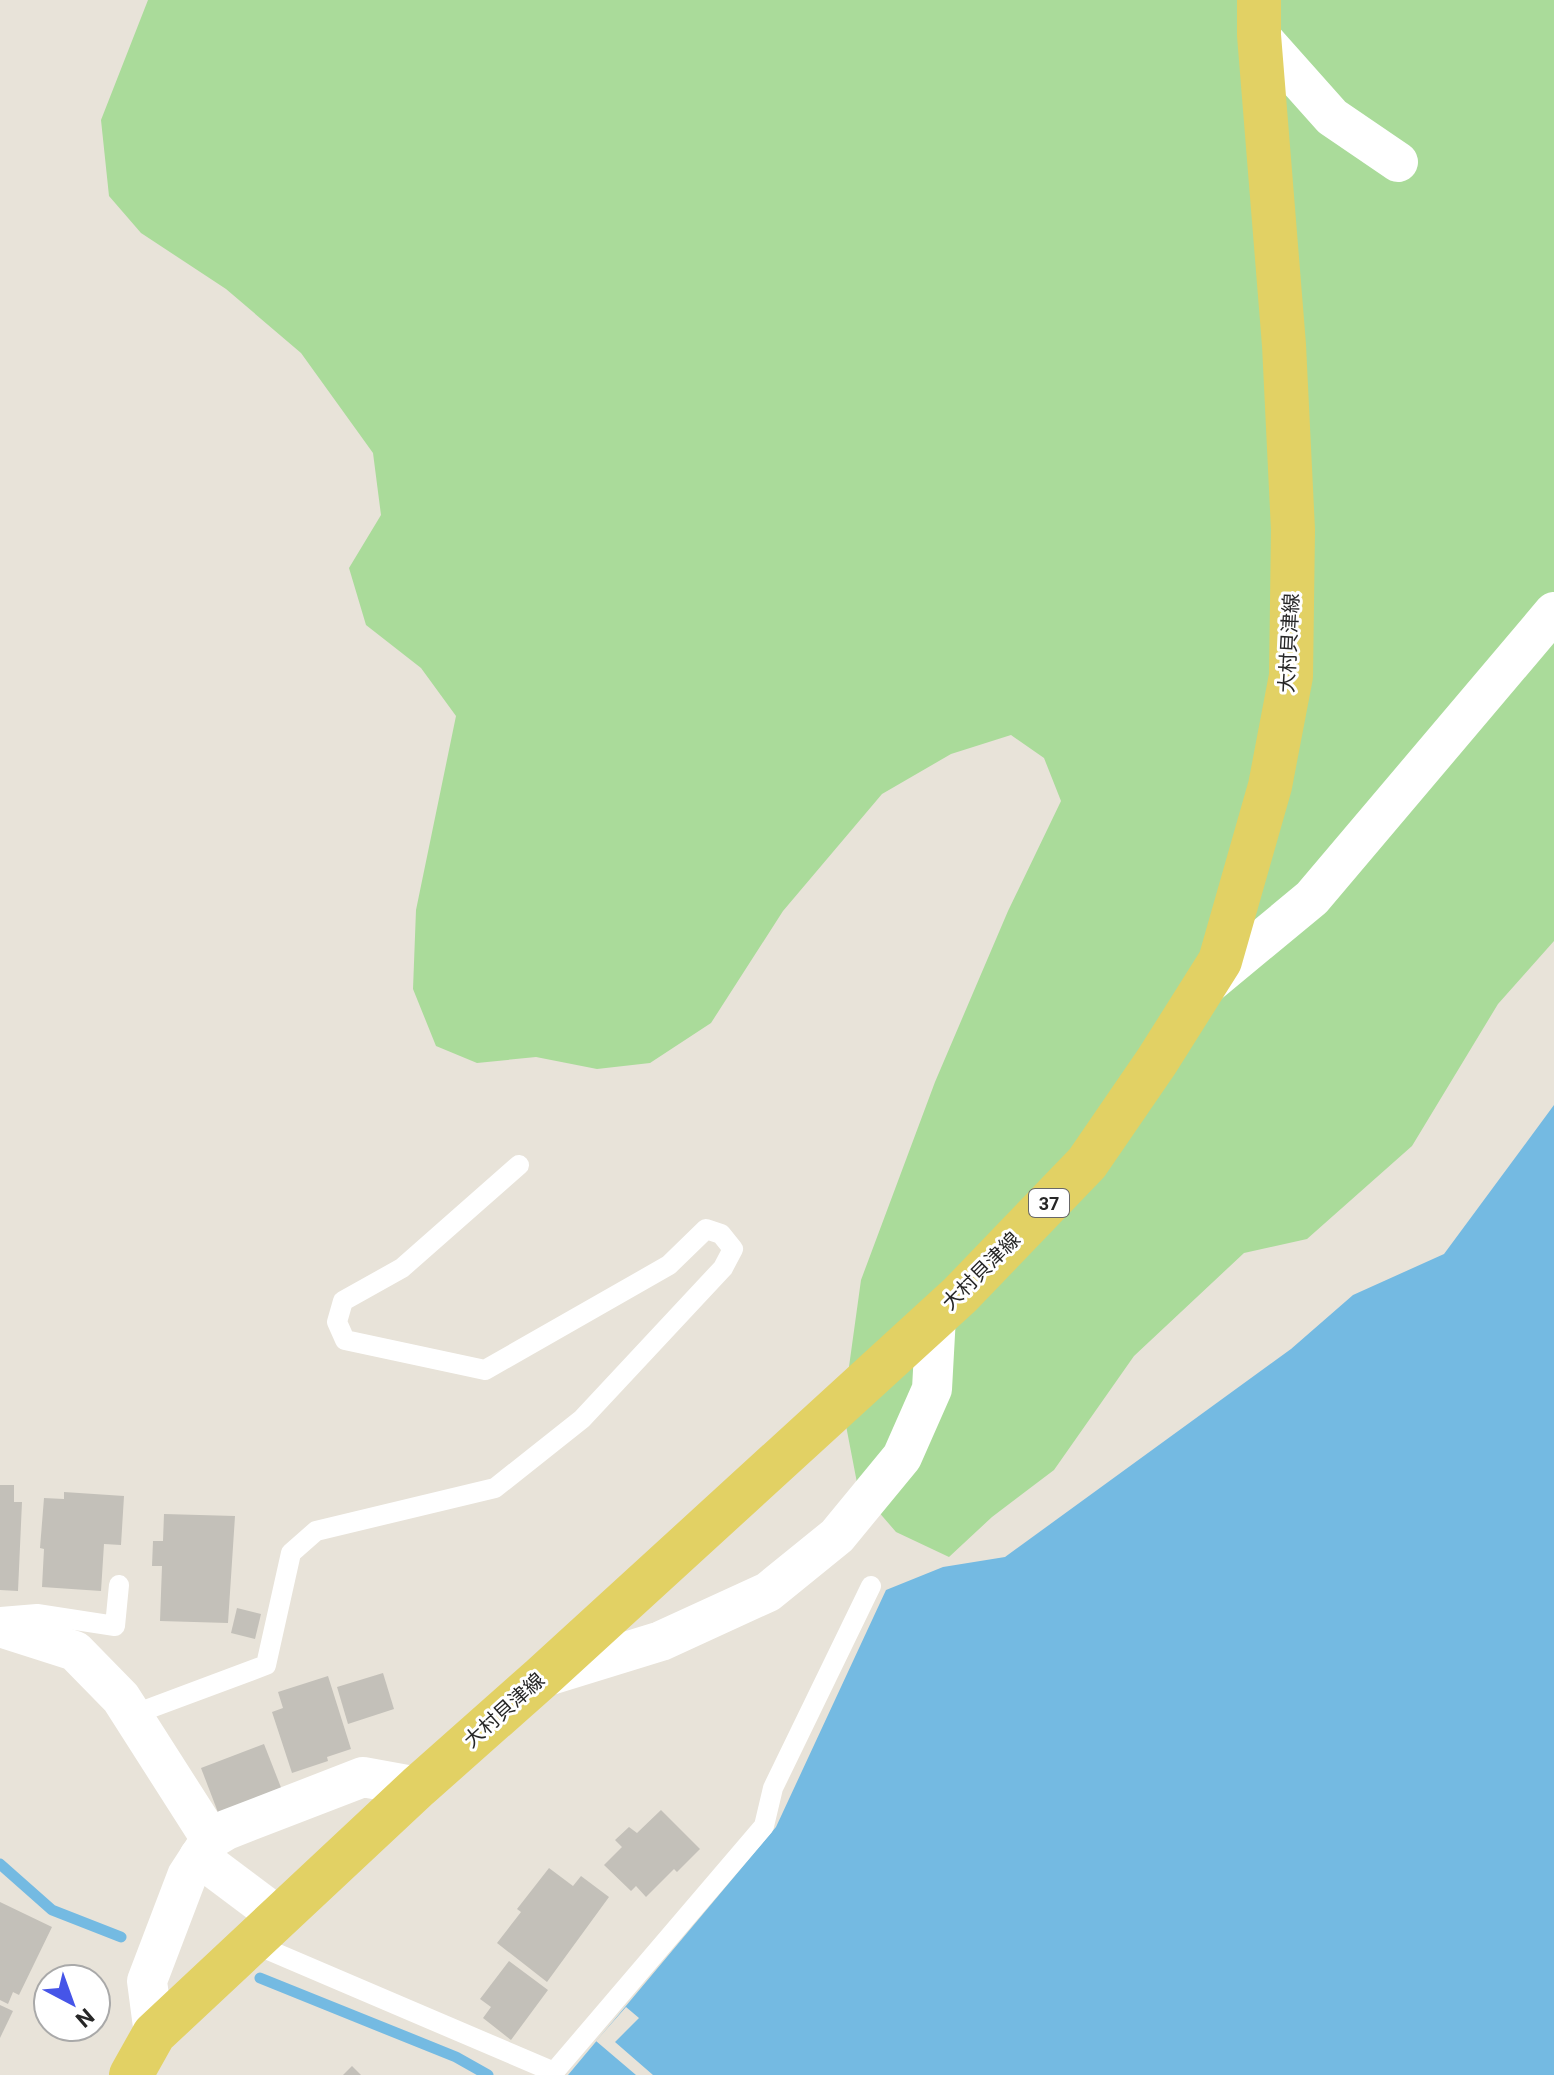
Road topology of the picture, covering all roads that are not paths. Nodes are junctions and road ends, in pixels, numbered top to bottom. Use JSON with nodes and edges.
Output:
{"nodes":[{"id":1,"x":1259,"y":18,"type":"edge"},
{"id":2,"x":1398,"y":162,"type":"dead end"},
{"id":3,"x":1554,"y":612,"type":"edge"},
{"id":4,"x":1202,"y":989,"type":"junction"},
{"id":5,"x":519,"y":1165,"type":"dead end"},
{"id":6,"x":936,"y":1316,"type":"junction"},
{"id":7,"x":119,"y":1585,"type":"dead end"},
{"id":8,"x":871,"y":1586,"type":"dead end"},
{"id":9,"x":0,"y":1617,"type":"edge"},
{"id":10,"x":0,"y":1627,"type":"edge"},
{"id":11,"x":541,"y":1678,"type":"junction"},
{"id":12,"x":132,"y":1715,"type":"junction"},
{"id":13,"x":418,"y":1787,"type":"junction"},
{"id":14,"x":205,"y":1848,"type":"junction"},
{"id":15,"x":265,"y":1930,"type":"junction"},
{"id":16,"x":154,"y":2034,"type":"junction"},
{"id":17,"x":131,"y":2075,"type":"edge"}],
"edges":[{"from":1,"to":2,"type":"street"},
{"from":1,"to":4,"type":"main road","name":"大村貝津線","number":"37"},
{"from":3,"to":4,"type":"street"},
{"from":4,"to":6,"type":"main road","name":"大村貝津線","number":"37"},
{"from":5,"to":12,"type":"lane"},
{"from":6,"to":11,"type":"main road","name":"大村貝津線","number":"37"},
{"from":6,"to":11,"type":"street"},
{"from":7,"to":9,"type":"lane"},
{"from":8,"to":15,"type":"lane"},
{"from":10,"to":12,"type":"street"},
{"from":11,"to":13,"type":"main road","name":"大村貝津線","number":"37"},
{"from":12,"to":14,"type":"street"},
{"from":13,"to":14,"type":"street"},
{"from":13,"to":15,"type":"main road","name":"大村貝津線","number":"37"},
{"from":14,"to":15,"type":"street"},
{"from":14,"to":16,"type":"street"},
{"from":15,"to":16,"type":"main road","name":"大村貝津線","number":"37"},
{"from":16,"to":17,"type":"main road","name":"大村貝津線","number":"37"}]}
